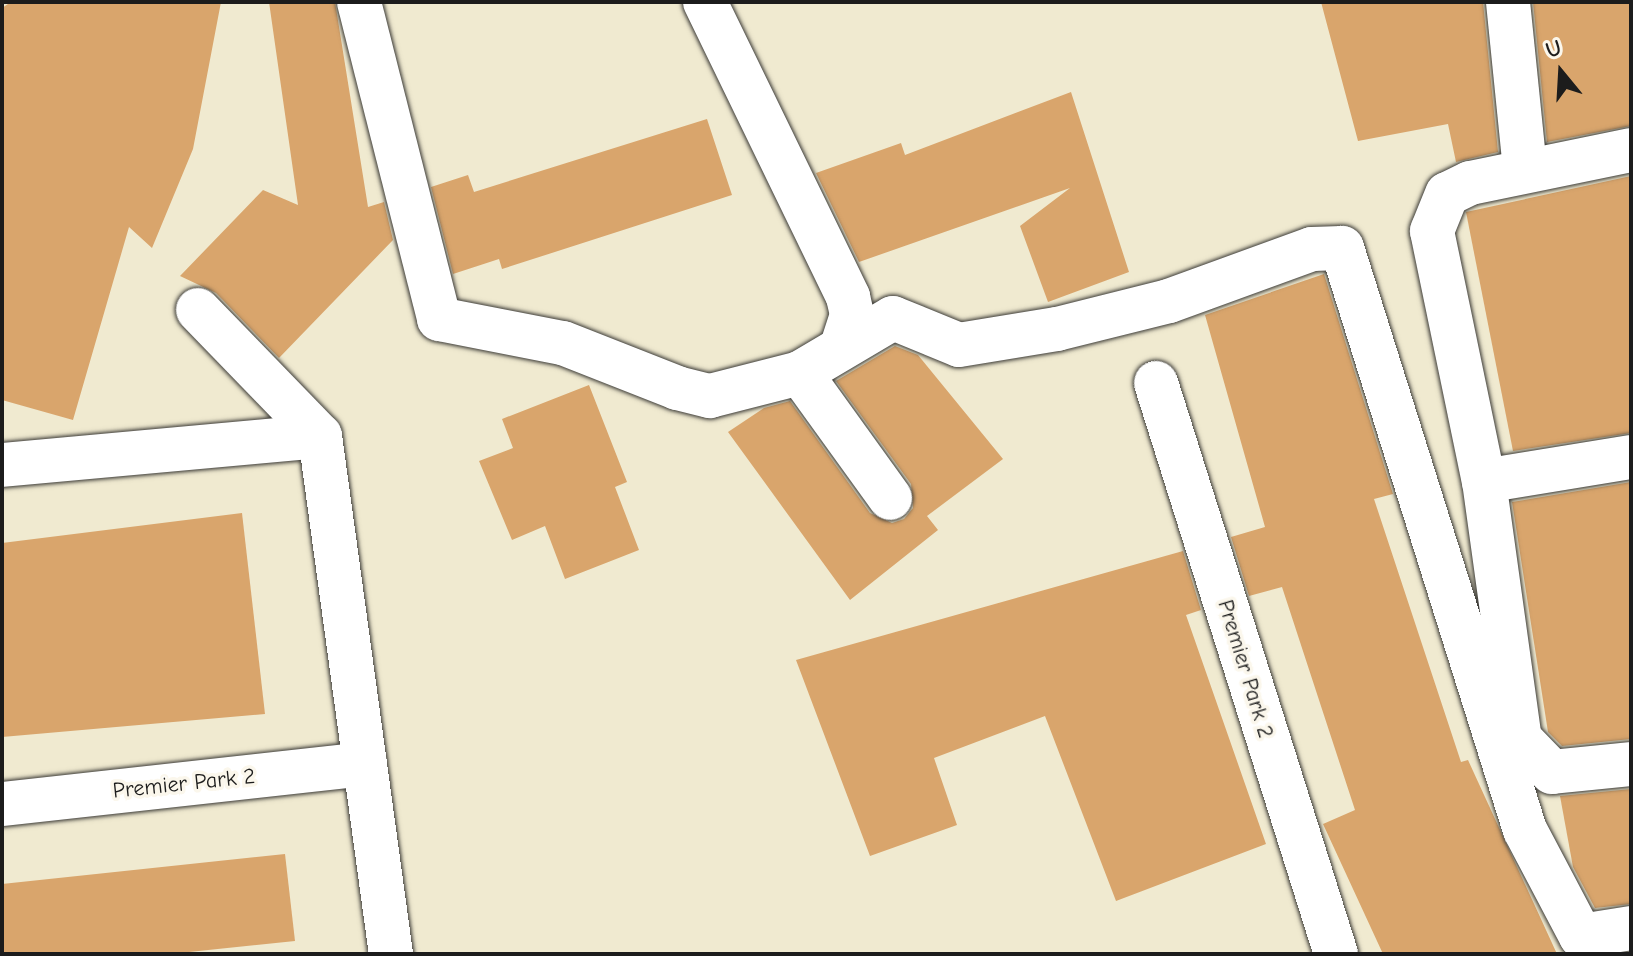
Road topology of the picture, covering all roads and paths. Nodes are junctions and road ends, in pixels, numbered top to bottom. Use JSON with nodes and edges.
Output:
{"nodes":[{"id":1,"x":359,"y":2,"type":"edge"},
{"id":2,"x":705,"y":2,"type":"edge"},
{"id":3,"x":1508,"y":2,"type":"edge"},
{"id":4,"x":1631,"y":150,"type":"edge"},
{"id":5,"x":1525,"y":169,"type":"junction"},
{"id":6,"x":198,"y":310,"type":"dead end"},
{"id":7,"x":842,"y":345,"type":"junction"},
{"id":8,"x":800,"y":373,"type":"junction"},
{"id":9,"x":1156,"y":383,"type":"dead end"},
{"id":10,"x":320,"y":436,"type":"junction"},
{"id":11,"x":1631,"y":457,"type":"edge"},
{"id":12,"x":2,"y":465,"type":"edge"},
{"id":13,"x":1484,"y":481,"type":"junction"},
{"id":14,"x":890,"y":498,"type":"dead end"},
{"id":15,"x":365,"y":764,"type":"junction"},
{"id":16,"x":1631,"y":764,"type":"edge"},
{"id":17,"x":2,"y":804,"type":"edge"},
{"id":18,"x":1612,"y":932,"type":"edge"},
{"id":19,"x":391,"y":954,"type":"edge"},
{"id":20,"x":1336,"y":954,"type":"edge"}],
"edges":[{"from":1,"to":8,"type":"street"},
{"from":2,"to":7,"type":"street"},
{"from":3,"to":5,"type":"street"},
{"from":4,"to":5,"type":"street"},
{"from":5,"to":13,"type":"street"},
{"from":6,"to":10,"type":"street"},
{"from":7,"to":8,"type":"street"},
{"from":7,"to":18,"type":"street"},
{"from":8,"to":14,"type":"street"},
{"from":9,"to":20,"type":"street","name":"Premier Park 2"},
{"from":10,"to":12,"type":"street"},
{"from":10,"to":15,"type":"street"},
{"from":11,"to":13,"type":"street"},
{"from":13,"to":16,"type":"street"},
{"from":15,"to":17,"type":"street","name":"Premier Park 2"},
{"from":15,"to":19,"type":"street"}]}
